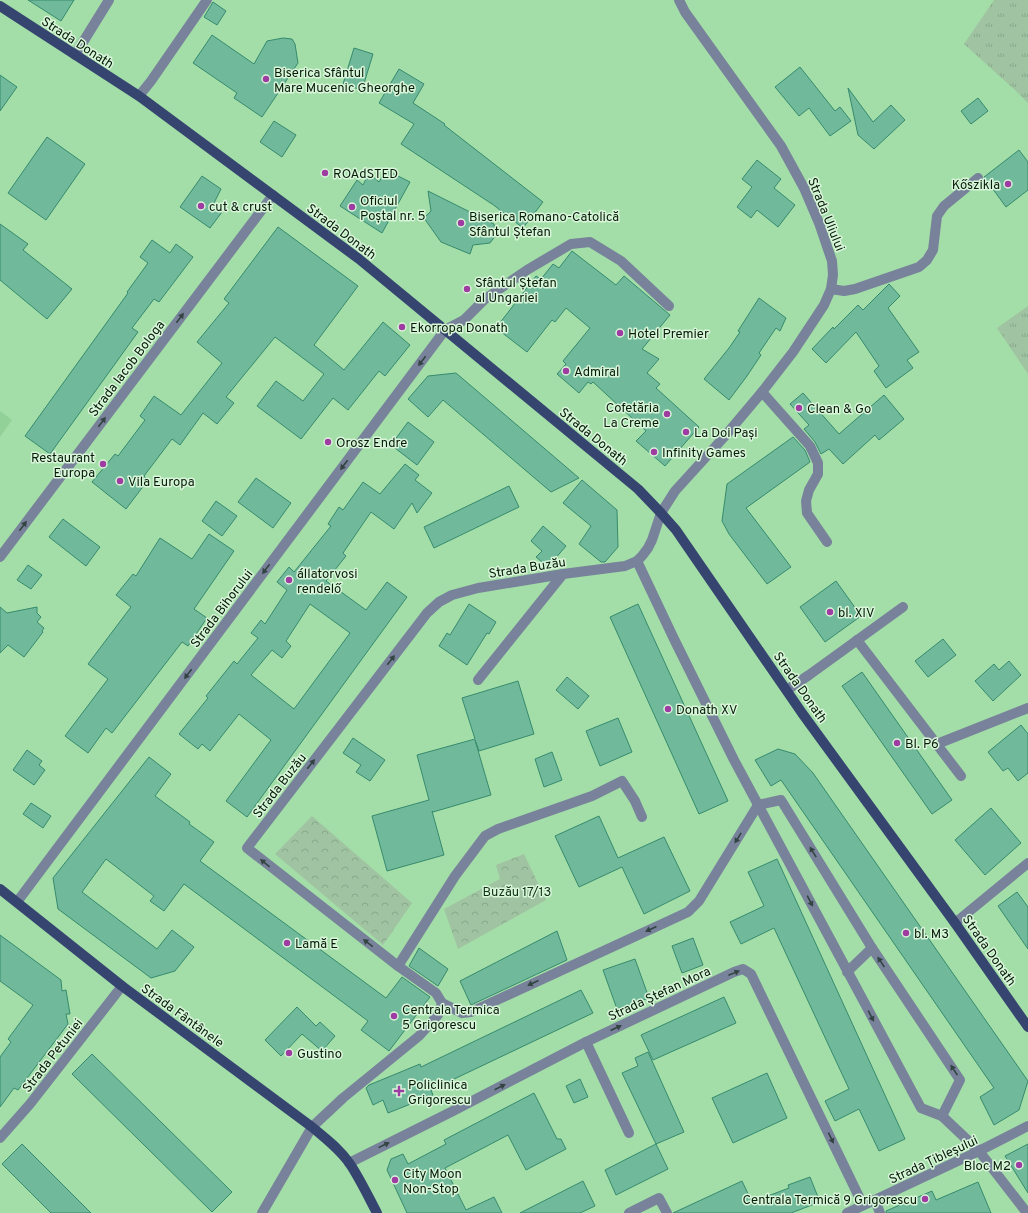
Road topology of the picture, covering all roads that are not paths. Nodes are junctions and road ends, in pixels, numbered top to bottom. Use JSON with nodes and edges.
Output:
{"nodes":[{"id":1,"x":109,"y":0,"type":"edge"},
{"id":2,"x":207,"y":0,"type":"edge"},
{"id":3,"x":679,"y":0,"type":"edge"},
{"id":4,"x":0,"y":6,"type":"edge"},
{"id":5,"x":75,"y":55,"type":"junction"},
{"id":6,"x":139,"y":96,"type":"junction"},
{"id":7,"x":978,"y":178,"type":"dead end"},
{"id":8,"x":273,"y":195,"type":"junction"},
{"id":9,"x":831,"y":289,"type":"junction"},
{"id":10,"x":669,"y":306,"type":"dead end"},
{"id":11,"x":445,"y":330,"type":"junction"},
{"id":12,"x":762,"y":392,"type":"junction"},
{"id":13,"x":661,"y":513,"type":"junction"},
{"id":14,"x":827,"y":542,"type":"dead end"},
{"id":15,"x":0,"y":557,"type":"edge"},
{"id":16,"x":637,"y":561,"type":"junction"},
{"id":17,"x":563,"y":574,"type":"junction"},
{"id":18,"x":903,"y":607,"type":"dead end"},
{"id":19,"x":857,"y":640,"type":"junction"},
{"id":20,"x":478,"y":680,"type":"dead end"},
{"id":21,"x":787,"y":690,"type":"junction"},
{"id":22,"x":1028,"y":708,"type":"edge"},
{"id":23,"x":937,"y":744,"type":"junction"},
{"id":24,"x":961,"y":776,"type":"dead end"},
{"id":25,"x":758,"y":805,"type":"junction"},
{"id":26,"x":642,"y":817,"type":"dead end"},
{"id":27,"x":1026,"y":868,"type":"edge"},
{"id":28,"x":0,"y":889,"type":"edge"},
{"id":29,"x":17,"y":902,"type":"junction"},
{"id":30,"x":955,"y":923,"type":"junction"},
{"id":31,"x":872,"y":948,"type":"junction"},
{"id":32,"x":398,"y":966,"type":"junction"},
{"id":33,"x":848,"y":972,"type":"junction"},
{"id":34,"x":122,"y":986,"type":"junction"},
{"id":35,"x":442,"y":1003,"type":"junction"},
{"id":36,"x":1028,"y":1027,"type":"edge"},
{"id":37,"x":586,"y":1042,"type":"junction"},
{"id":38,"x":942,"y":1116,"type":"junction"},
{"id":39,"x":1028,"y":1126,"type":"edge"},
{"id":40,"x":312,"y":1127,"type":"junction"},
{"id":41,"x":629,"y":1133,"type":"dead end"},
{"id":42,"x":0,"y":1138,"type":"edge"},
{"id":43,"x":979,"y":1151,"type":"junction"},
{"id":44,"x":349,"y":1163,"type":"junction"},
{"id":45,"x":875,"y":1200,"type":"junction"},
{"id":46,"x":863,"y":1205,"type":"junction"},
{"id":47,"x":262,"y":1213,"type":"edge"},
{"id":48,"x":377,"y":1213,"type":"edge"},
{"id":49,"x":629,"y":1213,"type":"edge"},
{"id":50,"x":667,"y":1213,"type":"edge"},
{"id":51,"x":847,"y":1213,"type":"edge"},
{"id":52,"x":880,"y":1213,"type":"edge"},
{"id":53,"x":1027,"y":1213,"type":"edge"}],
"edges":[{"from":1,"to":5,"type":"street"},
{"from":2,"to":6,"type":"street"},
{"from":3,"to":9,"type":"street","name":"Strada Uliului"},
{"from":4,"to":5,"type":"main road","name":"Strada Donath"},
{"from":5,"to":6,"type":"main road","name":"Strada Donath"},
{"from":6,"to":8,"type":"main road","name":"Strada Donath"},
{"from":7,"to":9,"type":"street"},
{"from":8,"to":11,"type":"main road","name":"Strada Donath"},
{"from":15,"to":8,"type":"street","name":"Strada Iacob Bologa","one_way":true},
{"from":9,"to":12,"type":"street","name":"Strada Uliului"},
{"from":10,"to":11,"type":"street"},
{"from":11,"to":13,"type":"main road","name":"Strada Donath"},
{"from":11,"to":29,"type":"street","name":"Strada Bihorului","one_way":true},
{"from":12,"to":13,"type":"street","name":"Strada Uliului"},
{"from":12,"to":14,"type":"street"},
{"from":13,"to":16,"type":"street"},
{"from":13,"to":21,"type":"main road","name":"Strada Donath"},
{"from":16,"to":17,"type":"street","name":"Strada Buzău"},
{"from":16,"to":25,"type":"street"},
{"from":17,"to":20,"type":"street"},
{"from":32,"to":17,"type":"street","name":"Strada Buzău","one_way":true},
{"from":18,"to":19,"type":"street"},
{"from":19,"to":21,"type":"street"},
{"from":19,"to":23,"type":"street"},
{"from":21,"to":30,"type":"main road","name":"Strada Donath"},
{"from":22,"to":23,"type":"street"},
{"from":23,"to":24,"type":"street"},
{"from":31,"to":25,"type":"street","one_way":true},
{"from":25,"to":33,"type":"street","one_way":true},
{"from":25,"to":35,"type":"street","one_way":true},
{"from":26,"to":32,"type":"street"},
{"from":27,"to":30,"type":"street"},
{"from":28,"to":29,"type":"main road","name":"Strada Fântânele"},
{"from":29,"to":34,"type":"main road","name":"Strada Fântânele"},
{"from":30,"to":36,"type":"main road","name":"Strada Donath"},
{"from":31,"to":33,"type":"street"},
{"from":38,"to":31,"type":"street","one_way":true},
{"from":32,"to":35,"type":"street","name":"Strada Buzău"},
{"from":33,"to":38,"type":"street","one_way":true},
{"from":34,"to":40,"type":"main road","name":"Strada Fântânele"},
{"from":34,"to":42,"type":"street","name":"Strada Petuniei"},
{"from":35,"to":40,"type":"street"},
{"from":37,"to":41,"type":"street"},
{"from":44,"to":37,"type":"street","name":"Strada Ștefan Mora","one_way":true},
{"from":37,"to":46,"type":"street","name":"Strada Ștefan Mora","one_way":true},
{"from":38,"to":43,"type":"street"},
{"from":39,"to":43,"type":"street","name":"Strada Țibleșului"},
{"from":40,"to":44,"type":"main road","name":"Strada Fântânele"},
{"from":40,"to":47,"type":"street"},
{"from":43,"to":45,"type":"street","name":"Strada Țibleșului"},
{"from":43,"to":53,"type":"street"},
{"from":44,"to":48,"type":"main road","name":"Strada Fântânele"},
{"from":45,"to":46,"type":"street","name":"Strada Țibleșului"},
{"from":45,"to":52,"type":"street"},
{"from":46,"to":51,"type":"street","name":"Strada Țibleșului"},
{"from":49,"to":50,"type":"street"}]}
